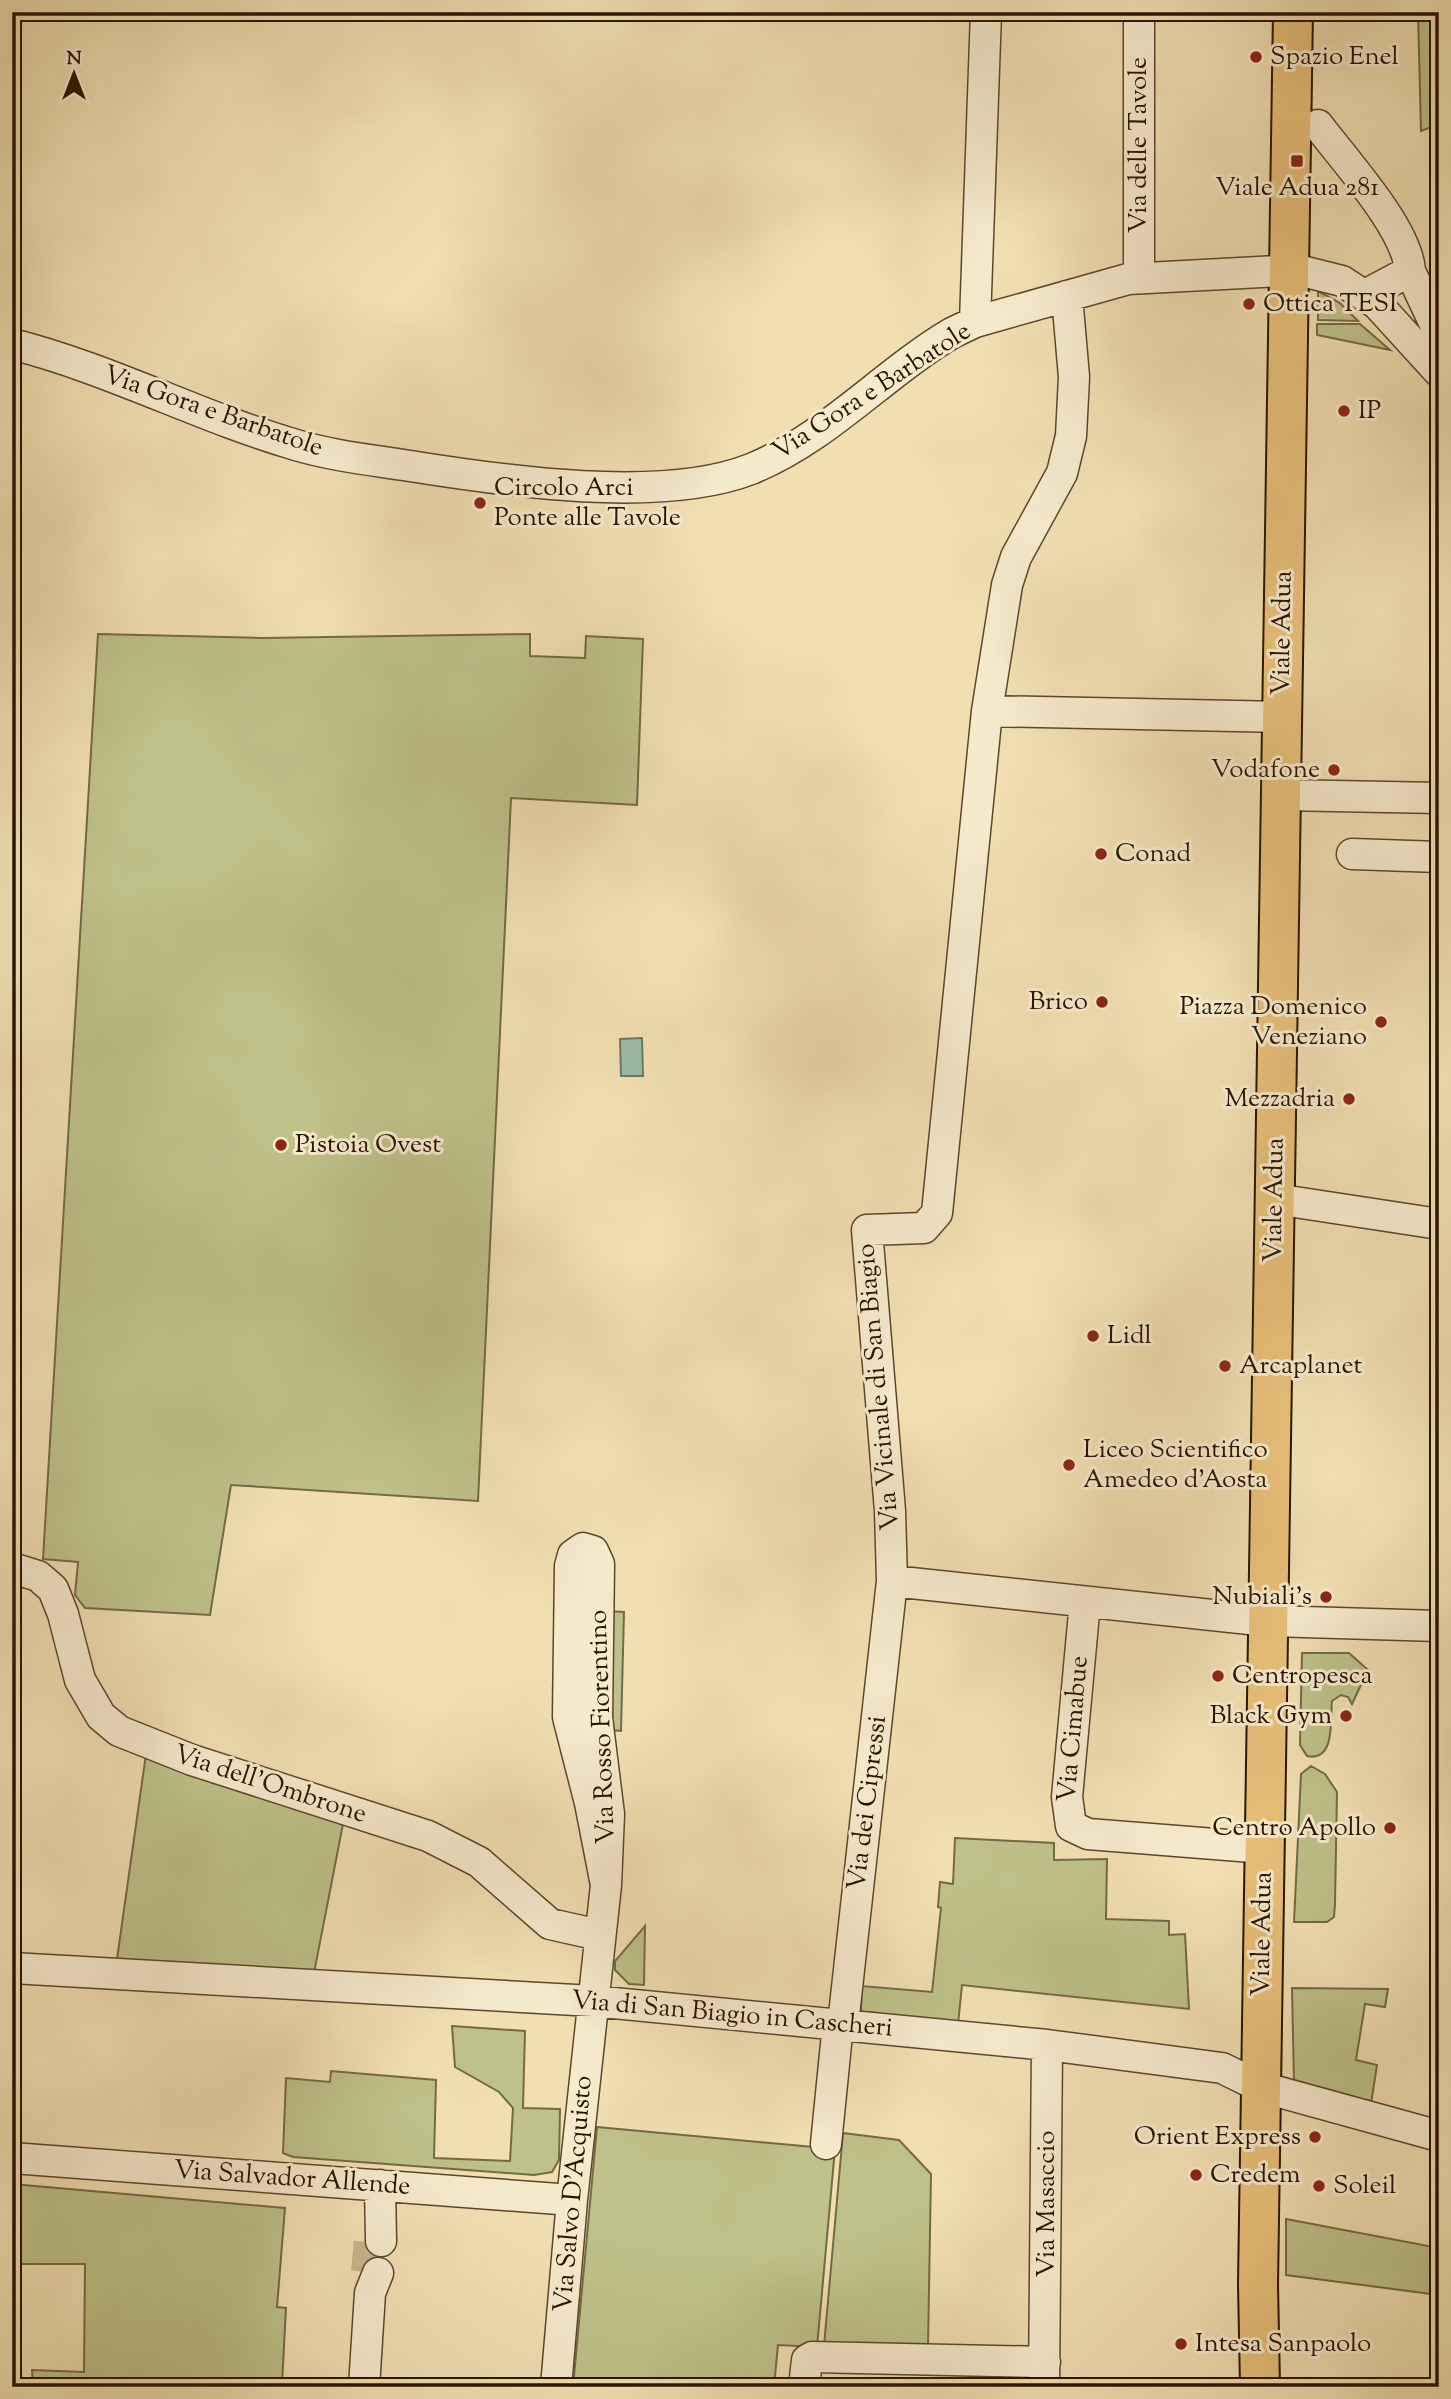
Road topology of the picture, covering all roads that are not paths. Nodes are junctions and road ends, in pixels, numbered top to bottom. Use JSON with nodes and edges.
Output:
{"nodes":[{"id":1,"x":986,"y":12,"type":"edge"},
{"id":2,"x":1139,"y":12,"type":"edge"},
{"id":3,"x":1293,"y":12,"type":"edge"},
{"id":4,"x":1318,"y":125,"type":"dead end"},
{"id":5,"x":1289,"y":269,"type":"junction"},
{"id":6,"x":1410,"y":271,"type":"junction"},
{"id":7,"x":1139,"y":278,"type":"junction"},
{"id":8,"x":1365,"y":295,"type":"junction"},
{"id":9,"x":1068,"y":296,"type":"junction"},
{"id":10,"x":975,"y":322,"type":"junction"},
{"id":11,"x":1439,"y":333,"type":"edge"},
{"id":12,"x":12,"y":344,"type":"edge"},
{"id":13,"x":1436,"y":362,"type":"edge"},
{"id":14,"x":987,"y":711,"type":"junction"},
{"id":15,"x":1282,"y":717,"type":"junction"},
{"id":16,"x":1281,"y":795,"type":"junction"},
{"id":17,"x":1439,"y":799,"type":"edge"},
{"id":18,"x":1352,"y":854,"type":"dead end"},
{"id":19,"x":1439,"y":857,"type":"edge"},
{"id":20,"x":1275,"y":1199,"type":"junction"},
{"id":21,"x":1439,"y":1224,"type":"edge"},
{"id":22,"x":12,"y":1568,"type":"edge"},
{"id":23,"x":892,"y":1581,"type":"junction"},
{"id":24,"x":1085,"y":1602,"type":"junction"},
{"id":25,"x":1268,"y":1621,"type":"junction"},
{"id":26,"x":1439,"y":1626,"type":"edge"},
{"id":27,"x":568,"y":1672,"type":"junction"},
{"id":28,"x":598,"y":1672,"type":"junction"},
{"id":29,"x":1265,"y":1848,"type":"junction"},
{"id":30,"x":606,"y":1885,"type":"junction"},
{"id":31,"x":600,"y":1935,"type":"junction"},
{"id":32,"x":12,"y":1968,"type":"edge"},
{"id":33,"x":593,"y":2001,"type":"junction"},
{"id":34,"x":840,"y":2024,"type":"junction"},
{"id":35,"x":1047,"y":2045,"type":"junction"},
{"id":36,"x":1261,"y":2087,"type":"junction"},
{"id":37,"x":1439,"y":2136,"type":"edge"},
{"id":38,"x":826,"y":2144,"type":"dead end"},
{"id":39,"x":12,"y":2158,"type":"edge"},
{"id":40,"x":380,"y":2195,"type":"junction"},
{"id":41,"x":572,"y":2200,"type":"junction"},
{"id":42,"x":375,"y":2241,"type":"tunnel mouth"},
{"id":43,"x":372,"y":2277,"type":"tunnel mouth"},
{"id":44,"x":1045,"y":2374,"type":"edge"},
{"id":45,"x":364,"y":2387,"type":"edge"},
{"id":46,"x":556,"y":2387,"type":"edge"},
{"id":47,"x":804,"y":2387,"type":"edge"},
{"id":48,"x":1260,"y":2387,"type":"edge"}],
"edges":[{"from":1,"to":10,"type":"street"},
{"from":2,"to":7,"type":"street","name":"Via delle Tavole"},
{"from":3,"to":5,"type":"main road","name":"Viale Adua"},
{"from":4,"to":6,"type":"street"},
{"from":5,"to":7,"type":"street","name":"Via Gora e Barbatole"},
{"from":5,"to":8,"type":"street","name":"Via Gora e Barbatole"},
{"from":5,"to":15,"type":"main road","name":"Viale Adua"},
{"from":6,"to":8,"type":"street"},
{"from":6,"to":11,"type":"street"},
{"from":7,"to":9,"type":"street","name":"Via Gora e Barbatole"},
{"from":8,"to":13,"type":"street","name":"Via Gora e Barbatole"},
{"from":9,"to":10,"type":"street","name":"Via Gora e Barbatole"},
{"from":9,"to":14,"type":"street","name":"Via Vicinale di San Biagio"},
{"from":10,"to":12,"type":"street","name":"Via Gora e Barbatole"},
{"from":14,"to":15,"type":"street"},
{"from":14,"to":23,"type":"street","name":"Via Vicinale di San Biagio"},
{"from":15,"to":16,"type":"main road","name":"Viale Adua"},
{"from":16,"to":17,"type":"street"},
{"from":16,"to":20,"type":"main road","name":"Viale Adua"},
{"from":18,"to":19,"type":"street"},
{"from":20,"to":21,"type":"street"},
{"from":20,"to":25,"type":"main road","name":"Viale Adua"},
{"from":22,"to":31,"type":"street","name":"Via dell'Ombrone"},
{"from":23,"to":24,"type":"street"},
{"from":23,"to":34,"type":"street","name":"Via dei Cipressi"},
{"from":24,"to":25,"type":"street"},
{"from":24,"to":29,"type":"street","name":"Via Cimabue"},
{"from":25,"to":26,"type":"street"},
{"from":25,"to":29,"type":"main road","name":"Viale Adua"},
{"from":27,"to":28,"type":"street"},
{"from":27,"to":28,"type":"street","name":"Via Rosso Fiorentino"},
{"from":27,"to":30,"type":"street","name":"Via Rosso Fiorentino"},
{"from":28,"to":30,"type":"street","name":"Via Rosso Fiorentino"},
{"from":29,"to":36,"type":"main road","name":"Viale Adua"},
{"from":30,"to":31,"type":"street","name":"Via Rosso Fiorentino"},
{"from":31,"to":33,"type":"street","name":"Via Rosso Fiorentino"},
{"from":32,"to":33,"type":"street","name":"Via di San Biagio in Cascheri"},
{"from":33,"to":34,"type":"street","name":"Via di San Biagio in Cascheri"},
{"from":33,"to":41,"type":"street","name":"Via Salvo D'Acquisto"},
{"from":34,"to":35,"type":"street","name":"Via di San Biagio in Cascheri"},
{"from":34,"to":38,"type":"street","name":"Via dei Cipressi"},
{"from":35,"to":36,"type":"street","name":"Via di San Biagio in Cascheri"},
{"from":35,"to":44,"type":"street","name":"Via Masaccio"},
{"from":36,"to":37,"type":"street","name":"Via di San Biagio in Cascheri"},
{"from":36,"to":48,"type":"main road","name":"Viale Adua"},
{"from":39,"to":40,"type":"street","name":"Via Salvador Allende"},
{"from":40,"to":41,"type":"street","name":"Via Salvador Allende"},
{"from":40,"to":42,"type":"street"},
{"from":41,"to":46,"type":"street","name":"Via Salvo D'Acquisto"},
{"from":43,"to":45,"type":"street"},
{"from":44,"to":47,"type":"street"}]}
